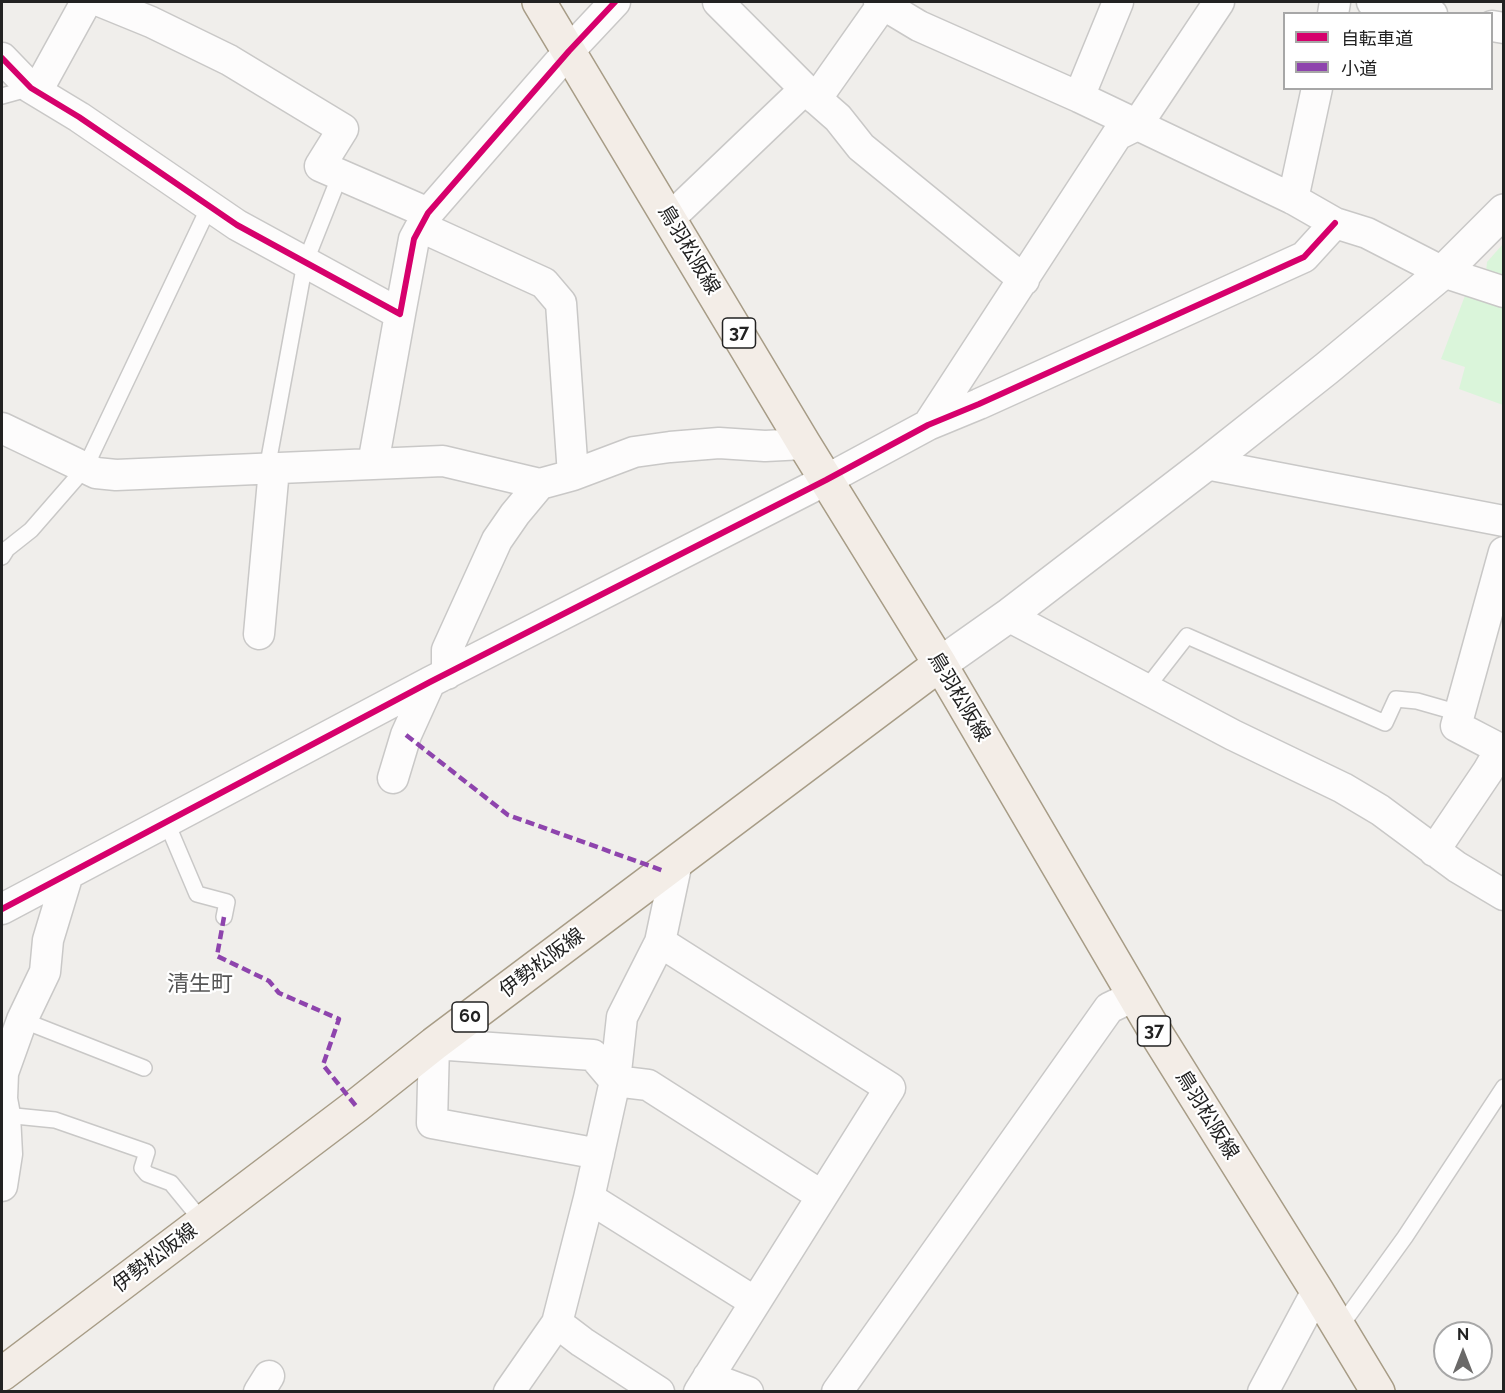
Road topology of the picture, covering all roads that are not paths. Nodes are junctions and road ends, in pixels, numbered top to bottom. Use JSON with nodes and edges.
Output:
{"nodes":[{"id":1,"x":86,"y":2,"type":"edge"},
{"id":2,"x":102,"y":2,"type":"edge"},
{"id":3,"x":539,"y":2,"type":"edge"},
{"id":4,"x":615,"y":2,"type":"edge"},
{"id":5,"x":718,"y":2,"type":"edge"},
{"id":6,"x":1118,"y":2,"type":"edge"},
{"id":7,"x":1219,"y":2,"type":"edge"},
{"id":8,"x":1372,"y":2,"type":"edge"},
{"id":9,"x":881,"y":3,"type":"edge"},
{"id":10,"x":1421,"y":12,"type":"edge"},
{"id":11,"x":923,"y":14,"type":"edge"},
{"id":12,"x":569,"y":51,"type":"junction"},
{"id":13,"x":2,"y":58,"type":"edge"},
{"id":14,"x":34,"y":90,"type":"junction"},
{"id":15,"x":1317,"y":90,"type":"edge"},
{"id":16,"x":811,"y":94,"type":"junction"},
{"id":17,"x":2,"y":96,"type":"edge"},
{"id":18,"x":1079,"y":97,"type":"junction"},
{"id":19,"x":1137,"y":125,"type":"junction"},
{"id":20,"x":340,"y":175,"type":"junction"},
{"id":21,"x":1293,"y":200,"type":"junction"},
{"id":22,"x":209,"y":207,"type":"junction"},
{"id":23,"x":1503,"y":211,"type":"edge"},
{"id":24,"x":670,"y":218,"type":"junction"},
{"id":25,"x":424,"y":220,"type":"junction"},
{"id":26,"x":1335,"y":223,"type":"junction"},
{"id":27,"x":305,"y":263,"type":"junction"},
{"id":28,"x":1443,"y":272,"type":"junction"},
{"id":29,"x":1024,"y":280,"type":"junction"},
{"id":30,"x":1503,"y":292,"type":"edge"},
{"id":31,"x":400,"y":314,"type":"junction"},
{"id":32,"x":928,"y":425,"type":"junction"},
{"id":33,"x":2,"y":428,"type":"edge"},
{"id":34,"x":804,"y":444,"type":"junction"},
{"id":35,"x":373,"y":464,"type":"junction"},
{"id":36,"x":1206,"y":464,"type":"junction"},
{"id":37,"x":85,"y":468,"type":"junction"},
{"id":38,"x":271,"y":469,"type":"junction"},
{"id":39,"x":573,"y":474,"type":"junction"},
{"id":40,"x":826,"y":480,"type":"junction"},
{"id":41,"x":540,"y":484,"type":"junction"},
{"id":42,"x":1503,"y":521,"type":"edge"},
{"id":43,"x":1503,"y":552,"type":"edge"},
{"id":44,"x":2,"y":556,"type":"edge"},
{"id":45,"x":1008,"y":616,"type":"junction"},
{"id":46,"x":259,"y":634,"type":"dead end"},
{"id":47,"x":940,"y":664,"type":"junction"},
{"id":48,"x":438,"y":678,"type":"junction"},
{"id":49,"x":1145,"y":690,"type":"junction"},
{"id":50,"x":1459,"y":713,"type":"junction"},
{"id":51,"x":1502,"y":750,"type":"edge"},
{"id":52,"x":393,"y":778,"type":"dead end"},
{"id":53,"x":166,"y":821,"type":"junction"},
{"id":54,"x":1434,"y":851,"type":"junction"},
{"id":55,"x":677,"y":862,"type":"junction"},
{"id":56,"x":68,"y":874,"type":"junction"},
{"id":57,"x":1503,"y":895,"type":"edge"},
{"id":58,"x":2,"y":909,"type":"edge"},
{"id":59,"x":224,"y":917,"type":"dead end"},
{"id":60,"x":660,"y":942,"type":"junction"},
{"id":61,"x":1134,"y":996,"type":"junction"},
{"id":62,"x":22,"y":1020,"type":"junction"},
{"id":63,"x":434,"y":1044,"type":"junction"},
{"id":64,"x":144,"y":1068,"type":"dead end"},
{"id":65,"x":615,"y":1081,"type":"junction"},
{"id":66,"x":1503,"y":1087,"type":"edge"},
{"id":67,"x":5,"y":1114,"type":"junction"},
{"id":68,"x":599,"y":1154,"type":"junction"},
{"id":69,"x":2,"y":1186,"type":"edge"},
{"id":70,"x":822,"y":1196,"type":"junction"},
{"id":71,"x":589,"y":1198,"type":"junction"},
{"id":72,"x":203,"y":1222,"type":"junction"},
{"id":73,"x":1317,"y":1291,"type":"junction"},
{"id":74,"x":755,"y":1302,"type":"junction"},
{"id":75,"x":557,"y":1323,"type":"junction"},
{"id":76,"x":1340,"y":1328,"type":"junction"},
{"id":77,"x":2,"y":1374,"type":"edge"},
{"id":78,"x":704,"y":1384,"type":"edge"},
{"id":79,"x":509,"y":1392,"type":"edge"},
{"id":80,"x":659,"y":1392,"type":"edge"},
{"id":81,"x":748,"y":1392,"type":"edge"},
{"id":82,"x":837,"y":1392,"type":"edge"},
{"id":83,"x":1263,"y":1392,"type":"edge"},
{"id":84,"x":1378,"y":1392,"type":"edge"}],
"edges":[{"from":1,"to":14,"type":"street"},
{"from":2,"to":20,"type":"street"},
{"from":3,"to":12,"type":"main road","name":"鳥羽松阪線","number":"37"},
{"from":4,"to":12,"type":"street"},
{"from":5,"to":16,"type":"street"},
{"from":6,"to":18,"type":"street"},
{"from":7,"to":19,"type":"street"},
{"from":8,"to":10,"type":"street"},
{"from":9,"to":11,"type":"street"},
{"from":9,"to":16,"type":"street"},
{"from":11,"to":18,"type":"street"},
{"from":12,"to":24,"type":"main road","name":"鳥羽松阪線","number":"37"},
{"from":12,"to":25,"type":"street"},
{"from":13,"to":14,"type":"street"},
{"from":14,"to":17,"type":"lane"},
{"from":14,"to":22,"type":"street"},
{"from":15,"to":21,"type":"street"},
{"from":16,"to":24,"type":"street"},
{"from":16,"to":29,"type":"street"},
{"from":18,"to":19,"type":"street"},
{"from":19,"to":21,"type":"street"},
{"from":19,"to":29,"type":"street"},
{"from":20,"to":25,"type":"street"},
{"from":20,"to":27,"type":"lane"},
{"from":21,"to":26,"type":"street"},
{"from":22,"to":27,"type":"street"},
{"from":22,"to":37,"type":"lane"},
{"from":23,"to":28,"type":"street"},
{"from":24,"to":34,"type":"main road","name":"鳥羽松阪線","number":"37"},
{"from":25,"to":31,"type":"street"},
{"from":25,"to":39,"type":"street"},
{"from":26,"to":28,"type":"street"},
{"from":26,"to":32,"type":"street"},
{"from":27,"to":31,"type":"street"},
{"from":27,"to":38,"type":"lane"},
{"from":28,"to":30,"type":"street"},
{"from":28,"to":36,"type":"street"},
{"from":29,"to":32,"type":"street"},
{"from":31,"to":35,"type":"street"},
{"from":32,"to":40,"type":"street"},
{"from":33,"to":37,"type":"street"},
{"from":34,"to":39,"type":"street"},
{"from":34,"to":40,"type":"main road","name":"鳥羽松阪線","number":"37"},
{"from":35,"to":38,"type":"street"},
{"from":35,"to":41,"type":"street"},
{"from":36,"to":42,"type":"street"},
{"from":36,"to":45,"type":"street"},
{"from":37,"to":38,"type":"street"},
{"from":37,"to":44,"type":"lane"},
{"from":38,"to":46,"type":"street"},
{"from":39,"to":41,"type":"street"},
{"from":40,"to":47,"type":"main road","name":"鳥羽松阪線","number":"37"},
{"from":40,"to":48,"type":"street"},
{"from":41,"to":48,"type":"street"},
{"from":43,"to":50,"type":"street"},
{"from":45,"to":47,"type":"street"},
{"from":45,"to":49,"type":"street"},
{"from":47,"to":55,"type":"main road","name":"伊勢松阪線","number":"60"},
{"from":47,"to":61,"type":"main road","name":"鳥羽松阪線","number":"37"},
{"from":48,"to":52,"type":"street"},
{"from":48,"to":53,"type":"street"},
{"from":49,"to":50,"type":"lane"},
{"from":49,"to":54,"type":"street"},
{"from":50,"to":51,"type":"street"},
{"from":51,"to":54,"type":"street"},
{"from":53,"to":56,"type":"street"},
{"from":53,"to":59,"type":"lane"},
{"from":54,"to":57,"type":"street"},
{"from":55,"to":60,"type":"street"},
{"from":55,"to":63,"type":"main road","name":"伊勢松阪線","number":"60"},
{"from":56,"to":58,"type":"street"},
{"from":56,"to":62,"type":"street"},
{"from":60,"to":65,"type":"street"},
{"from":60,"to":70,"type":"street"},
{"from":61,"to":73,"type":"main road","name":"鳥羽松阪線","number":"37"},
{"from":61,"to":82,"type":"street"},
{"from":62,"to":64,"type":"lane"},
{"from":62,"to":67,"type":"street"},
{"from":63,"to":65,"type":"street"},
{"from":63,"to":68,"type":"street"},
{"from":63,"to":72,"type":"main road","name":"伊勢松阪線","number":"60"},
{"from":65,"to":68,"type":"street"},
{"from":65,"to":70,"type":"street"},
{"from":66,"to":76,"type":"lane"},
{"from":67,"to":69,"type":"street"},
{"from":67,"to":72,"type":"lane"},
{"from":68,"to":71,"type":"street"},
{"from":70,"to":74,"type":"street"},
{"from":71,"to":74,"type":"street"},
{"from":71,"to":75,"type":"street"},
{"from":72,"to":77,"type":"main road","name":"伊勢松阪線","number":"60"},
{"from":73,"to":76,"type":"main road","name":"鳥羽松阪線","number":"37"},
{"from":73,"to":83,"type":"street"},
{"from":74,"to":78,"type":"street"},
{"from":75,"to":79,"type":"street"},
{"from":75,"to":80,"type":"street"},
{"from":76,"to":84,"type":"main road","name":"鳥羽松阪線","number":"37"},
{"from":78,"to":81,"type":"street"}]}
